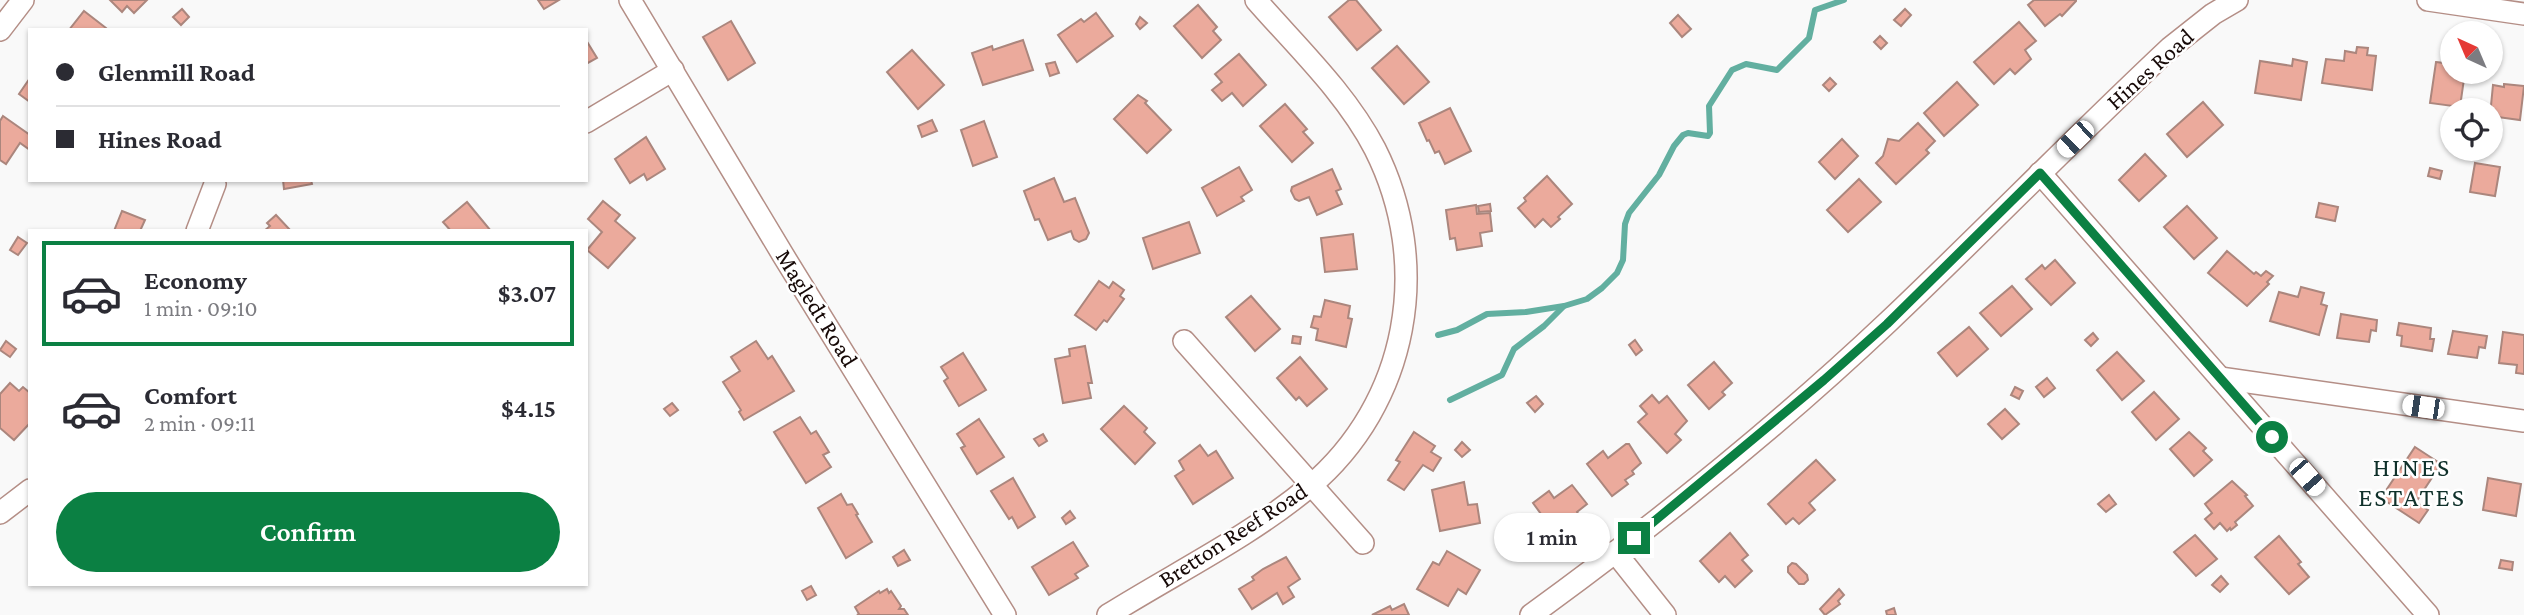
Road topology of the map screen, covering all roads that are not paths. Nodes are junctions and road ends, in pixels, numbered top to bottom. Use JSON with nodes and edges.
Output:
{"nodes":[{"id":1,"x":23,"y":0,"type":"edge"},
{"id":2,"x":630,"y":0,"type":"edge"},
{"id":3,"x":1256,"y":0,"type":"edge"},
{"id":4,"x":2428,"y":0,"type":"edge"},
{"id":5,"x":2232,"y":1,"type":"edge"},
{"id":6,"x":2524,"y":14,"type":"edge"},
{"id":7,"x":0,"y":30,"type":"edge"},
{"id":8,"x":673,"y":71,"type":"junction"},
{"id":9,"x":588,"y":121,"type":"edge"},
{"id":10,"x":2040,"y":173,"type":"junction"},
{"id":11,"x":215,"y":184,"type":"dead end"},
{"id":12,"x":198,"y":229,"type":"edge"},
{"id":13,"x":1184,"y":341,"type":"dead end"},
{"id":14,"x":2220,"y":378,"type":"junction"},
{"id":15,"x":2524,"y":421,"type":"edge"},
{"id":16,"x":1311,"y":485,"type":"junction"},
{"id":17,"x":28,"y":492,"type":"edge"},
{"id":18,"x":0,"y":513,"type":"edge"},
{"id":19,"x":1363,"y":543,"type":"dead end"},
{"id":20,"x":1615,"y":552,"type":"junction"},
{"id":21,"x":1004,"y":615,"type":"edge"},
{"id":22,"x":1108,"y":615,"type":"edge"},
{"id":23,"x":1531,"y":615,"type":"edge"},
{"id":24,"x":1665,"y":615,"type":"edge"},
{"id":25,"x":2428,"y":615,"type":"edge"}],
"edges":[{"from":1,"to":7,"type":"street"},
{"from":2,"to":8,"type":"street","name":"Magledt Road"},
{"from":3,"to":16,"type":"street","name":"Bretton Reef Road"},
{"from":4,"to":6,"type":"street"},
{"from":5,"to":10,"type":"street","name":"Hines Road"},
{"from":8,"to":9,"type":"street"},
{"from":8,"to":21,"type":"street","name":"Magledt Road"},
{"from":10,"to":14,"type":"street"},
{"from":10,"to":20,"type":"street","name":"Hines Road"},
{"from":11,"to":12,"type":"street"},
{"from":13,"to":16,"type":"street"},
{"from":14,"to":15,"type":"street"},
{"from":14,"to":25,"type":"street"},
{"from":16,"to":19,"type":"street"},
{"from":16,"to":22,"type":"street","name":"Bretton Reef Road"},
{"from":17,"to":18,"type":"street"},
{"from":20,"to":23,"type":"street","name":"Hines Road"},
{"from":20,"to":24,"type":"street"}]}
